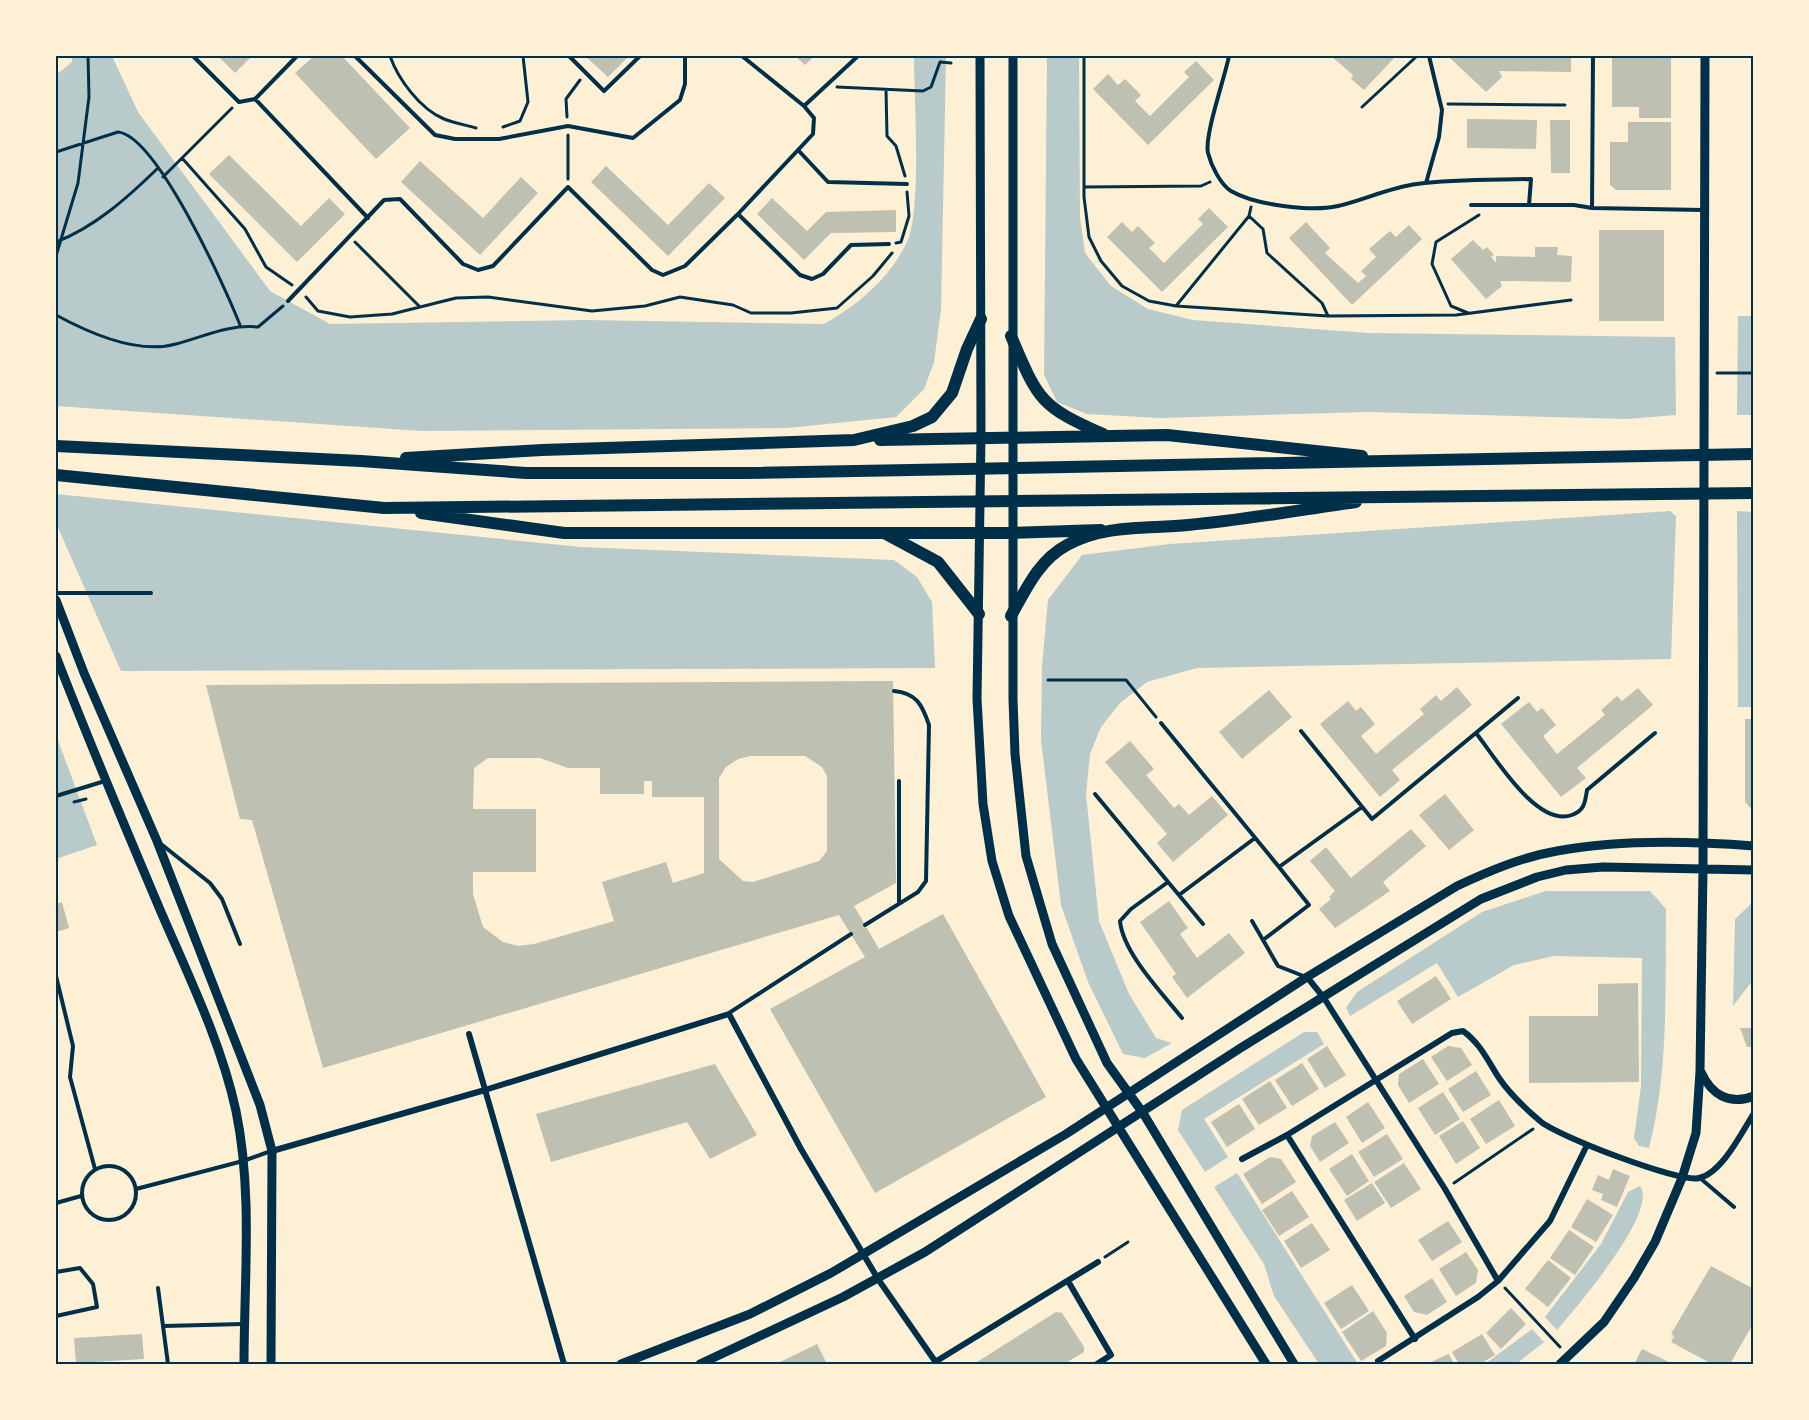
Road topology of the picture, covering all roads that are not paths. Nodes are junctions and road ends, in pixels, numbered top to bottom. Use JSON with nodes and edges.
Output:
{"nodes":[{"id":1,"x":193,"y":56,"type":"edge"},
{"id":2,"x":297,"y":56,"type":"edge"},
{"id":3,"x":355,"y":56,"type":"edge"},
{"id":4,"x":569,"y":56,"type":"edge"},
{"id":5,"x":640,"y":56,"type":"edge"},
{"id":6,"x":685,"y":56,"type":"edge"},
{"id":7,"x":742,"y":56,"type":"edge"},
{"id":8,"x":858,"y":56,"type":"edge"},
{"id":9,"x":980,"y":56,"type":"edge"},
{"id":10,"x":1013,"y":56,"type":"edge"},
{"id":11,"x":1229,"y":56,"type":"edge"},
{"id":12,"x":1429,"y":56,"type":"edge"},
{"id":13,"x":1593,"y":56,"type":"edge"},
{"id":14,"x":1705,"y":56,"type":"edge"},
{"id":15,"x":255,"y":99,"type":"junction"},
{"id":16,"x":804,"y":106,"type":"junction"},
{"id":17,"x":798,"y":150,"type":"junction"},
{"id":18,"x":1426,"y":183,"type":"junction"},
{"id":19,"x":907,"y":184,"type":"road end"},
{"id":20,"x":1471,"y":205,"type":"dead end"},
{"id":21,"x":1529,"y":205,"type":"junction"},
{"id":22,"x":1592,"y":208,"type":"junction"},
{"id":23,"x":1703,"y":210,"type":"junction"},
{"id":24,"x":738,"y":214,"type":"junction"},
{"id":25,"x":368,"y":218,"type":"junction"},
{"id":26,"x":889,"y":244,"type":"road end"},
{"id":27,"x":288,"y":301,"type":"road end"},
{"id":28,"x":981,"y":319,"type":"junction"},
{"id":29,"x":1011,"y":336,"type":"junction"},
{"id":30,"x":981,"y":436,"type":"junction"},
{"id":31,"x":1011,"y":436,"type":"junction"},
{"id":32,"x":1107,"y":436,"type":"junction"},
{"id":33,"x":854,"y":440,"type":"junction"},
{"id":34,"x":56,"y":446,"type":"edge"},
{"id":35,"x":1749,"y":454,"type":"edge"},
{"id":36,"x":361,"y":461,"type":"junction"},
{"id":37,"x":1417,"y":462,"type":"junction"},
{"id":38,"x":56,"y":475,"type":"edge"},
{"id":39,"x":1750,"y":493,"type":"edge"},
{"id":40,"x":1408,"y":495,"type":"junction"},
{"id":41,"x":384,"y":508,"type":"junction"},
{"id":42,"x":1101,"y":531,"type":"junction"},
{"id":43,"x":883,"y":533,"type":"junction"},
{"id":44,"x":980,"y":533,"type":"junction"},
{"id":45,"x":1011,"y":533,"type":"junction"},
{"id":46,"x":56,"y":593,"type":"edge"},
{"id":47,"x":151,"y":593,"type":"dead end"},
{"id":48,"x":56,"y":600,"type":"edge"},
{"id":49,"x":979,"y":614,"type":"junction"},
{"id":50,"x":1011,"y":616,"type":"junction"},
{"id":51,"x":56,"y":656,"type":"edge"},
{"id":52,"x":894,"y":691,"type":"dead end"},
{"id":53,"x":1518,"y":698,"type":"dead end"},
{"id":54,"x":1161,"y":723,"type":"road end"},
{"id":55,"x":1301,"y":731,"type":"dead end"},
{"id":56,"x":1476,"y":733,"type":"junction"},
{"id":57,"x":1655,"y":733,"type":"dead end"},
{"id":58,"x":105,"y":781,"type":"junction"},
{"id":59,"x":898,"y":782,"type":"dead end"},
{"id":60,"x":1095,"y":794,"type":"dead end"},
{"id":61,"x":56,"y":796,"type":"edge"},
{"id":62,"x":1362,"y":807,"type":"junction"},
{"id":63,"x":1255,"y":838,"type":"junction"},
{"id":64,"x":158,"y":841,"type":"junction"},
{"id":65,"x":1703,"y":844,"type":"junction"},
{"id":66,"x":1754,"y":846,"type":"edge"},
{"id":67,"x":1279,"y":867,"type":"junction"},
{"id":68,"x":1703,"y":869,"type":"junction"},
{"id":69,"x":1754,"y":870,"type":"edge"},
{"id":70,"x":1168,"y":882,"type":"junction"},
{"id":71,"x":1179,"y":895,"type":"junction"},
{"id":72,"x":899,"y":903,"type":"junction"},
{"id":73,"x":1252,"y":921,"type":"dead end"},
{"id":74,"x":1203,"y":924,"type":"dead end"},
{"id":75,"x":865,"y":925,"type":"dead end"},
{"id":76,"x":851,"y":934,"type":"dead end"},
{"id":77,"x":1263,"y":940,"type":"junction"},
{"id":78,"x":240,"y":944,"type":"dead end"},
{"id":79,"x":56,"y":976,"type":"edge"},
{"id":80,"x":1306,"y":977,"type":"junction"},
{"id":81,"x":1324,"y":998,"type":"junction"},
{"id":82,"x":729,"y":1014,"type":"junction"},
{"id":83,"x":1182,"y":1018,"type":"dead end"},
{"id":84,"x":470,"y":1034,"type":"dead end"},
{"id":85,"x":1700,"y":1071,"type":"junction"},
{"id":86,"x":1374,"y":1081,"type":"junction"},
{"id":87,"x":485,"y":1090,"type":"junction"},
{"id":88,"x":1129,"y":1093,"type":"junction"},
{"id":89,"x":1754,"y":1096,"type":"edge"},
{"id":90,"x":1106,"y":1108,"type":"junction"},
{"id":91,"x":1143,"y":1113,"type":"junction"},
{"id":92,"x":1754,"y":1113,"type":"edge"},
{"id":93,"x":1118,"y":1128,"type":"junction"},
{"id":94,"x":1287,"y":1135,"type":"junction"},
{"id":95,"x":1587,"y":1144,"type":"junction"},
{"id":96,"x":272,"y":1151,"type":"junction"},
{"id":97,"x":1242,"y":1159,"type":"dead end"},
{"id":98,"x":243,"y":1161,"type":"junction"},
{"id":99,"x":95,"y":1169,"type":"junction"},
{"id":100,"x":1683,"y":1178,"type":"junction"},
{"id":101,"x":1700,"y":1178,"type":"junction"},
{"id":102,"x":136,"y":1189,"type":"junction"},
{"id":103,"x":81,"y":1196,"type":"junction"},
{"id":104,"x":56,"y":1203,"type":"edge"},
{"id":105,"x":1734,"y":1207,"type":"dead end"},
{"id":106,"x":863,"y":1254,"type":"junction"},
{"id":107,"x":1098,"y":1262,"type":"road end"},
{"id":108,"x":56,"y":1272,"type":"edge"},
{"id":109,"x":878,"y":1280,"type":"junction"},
{"id":110,"x":1068,"y":1281,"type":"junction"},
{"id":111,"x":1498,"y":1281,"type":"junction"},
{"id":112,"x":158,"y":1288,"type":"dead end"},
{"id":113,"x":56,"y":1316,"type":"edge"},
{"id":114,"x":244,"y":1324,"type":"junction"},
{"id":115,"x":164,"y":1326,"type":"junction"},
{"id":116,"x":1415,"y":1339,"type":"junction"},
{"id":117,"x":1378,"y":1361,"type":"dead end"},
{"id":118,"x":936,"y":1363,"type":"edge"},
{"id":119,"x":168,"y":1365,"type":"edge"},
{"id":120,"x":244,"y":1365,"type":"edge"},
{"id":121,"x":271,"y":1365,"type":"edge"},
{"id":122,"x":564,"y":1365,"type":"edge"},
{"id":123,"x":621,"y":1365,"type":"edge"},
{"id":124,"x":700,"y":1365,"type":"edge"},
{"id":125,"x":1097,"y":1365,"type":"edge"},
{"id":126,"x":1266,"y":1365,"type":"edge"},
{"id":127,"x":1294,"y":1365,"type":"edge"},
{"id":128,"x":1560,"y":1365,"type":"edge"}],
"edges":[{"from":1,"to":15,"type":"lane"},
{"from":2,"to":15,"type":"lane"},
{"from":3,"to":6,"type":"lane"},
{"from":4,"to":5,"type":"lane"},
{"from":7,"to":16,"type":"lane"},
{"from":8,"to":16,"type":"lane"},
{"from":9,"to":28,"type":"street"},
{"from":10,"to":29,"type":"street"},
{"from":11,"to":18,"type":"lane"},
{"from":12,"to":18,"type":"lane"},
{"from":13,"to":22,"type":"lane"},
{"from":14,"to":23,"type":"street"},
{"from":15,"to":25,"type":"lane"},
{"from":16,"to":17,"type":"lane"},
{"from":17,"to":19,"type":"lane"},
{"from":17,"to":24,"type":"lane"},
{"from":18,"to":21,"type":"lane"},
{"from":20,"to":21,"type":"lane"},
{"from":21,"to":22,"type":"lane"},
{"from":22,"to":23,"type":"lane"},
{"from":23,"to":65,"type":"street"},
{"from":24,"to":25,"type":"lane"},
{"from":24,"to":26,"type":"lane"},
{"from":25,"to":27,"type":"lane"},
{"from":28,"to":30,"type":"street"},
{"from":28,"to":33,"type":"highway"},
{"from":29,"to":31,"type":"street"},
{"from":29,"to":32,"type":"highway"},
{"from":30,"to":31,"type":"highway"},
{"from":30,"to":33,"type":"highway"},
{"from":30,"to":44,"type":"street"},
{"from":31,"to":32,"type":"highway"},
{"from":31,"to":45,"type":"street"},
{"from":32,"to":37,"type":"highway"},
{"from":33,"to":36,"type":"highway"},
{"from":34,"to":36,"type":"highway"},
{"from":35,"to":37,"type":"highway"},
{"from":36,"to":37,"type":"highway"},
{"from":38,"to":41,"type":"highway"},
{"from":39,"to":40,"type":"highway"},
{"from":40,"to":41,"type":"highway"},
{"from":40,"to":42,"type":"highway"},
{"from":41,"to":43,"type":"highway"},
{"from":42,"to":45,"type":"highway"},
{"from":42,"to":50,"type":"highway"},
{"from":43,"to":44,"type":"highway"},
{"from":43,"to":49,"type":"highway"},
{"from":44,"to":45,"type":"highway"},
{"from":44,"to":49,"type":"street"},
{"from":45,"to":50,"type":"street"},
{"from":46,"to":47,"type":"lane"},
{"from":48,"to":64,"type":"street"},
{"from":49,"to":90,"type":"street"},
{"from":50,"to":88,"type":"street"},
{"from":51,"to":58,"type":"street"},
{"from":52,"to":72,"type":"lane"},
{"from":53,"to":56,"type":"lane"},
{"from":54,"to":63,"type":"lane"},
{"from":55,"to":62,"type":"lane"},
{"from":56,"to":57,"type":"lane"},
{"from":56,"to":62,"type":"lane"},
{"from":58,"to":61,"type":"lane"},
{"from":58,"to":98,"type":"street"},
{"from":59,"to":72,"type":"lane"},
{"from":60,"to":70,"type":"lane"},
{"from":62,"to":67,"type":"lane"},
{"from":63,"to":67,"type":"lane"},
{"from":63,"to":71,"type":"lane"},
{"from":64,"to":78,"type":"lane"},
{"from":64,"to":96,"type":"street"},
{"from":65,"to":66,"type":"street"},
{"from":65,"to":68,"type":"street"},
{"from":65,"to":80,"type":"street"},
{"from":67,"to":77,"type":"lane"},
{"from":68,"to":69,"type":"street"},
{"from":68,"to":81,"type":"street"},
{"from":68,"to":85,"type":"street"},
{"from":70,"to":71,"type":"lane"},
{"from":70,"to":83,"type":"lane"},
{"from":71,"to":74,"type":"lane"},
{"from":72,"to":75,"type":"lane"},
{"from":73,"to":77,"type":"lane"},
{"from":76,"to":82,"type":"lane"},
{"from":77,"to":80,"type":"lane"},
{"from":79,"to":99,"type":"lane"},
{"from":80,"to":81,"type":"street"},
{"from":80,"to":88,"type":"street"},
{"from":81,"to":86,"type":"street"},
{"from":81,"to":91,"type":"street"},
{"from":82,"to":87,"type":"street"},
{"from":82,"to":106,"type":"street"},
{"from":84,"to":87,"type":"street"},
{"from":85,"to":89,"type":"street"},
{"from":85,"to":100,"type":"street"},
{"from":86,"to":94,"type":"street"},
{"from":86,"to":95,"type":"street"},
{"from":86,"to":111,"type":"street"},
{"from":87,"to":96,"type":"street"},
{"from":87,"to":122,"type":"street"},
{"from":88,"to":90,"type":"street"},
{"from":88,"to":91,"type":"street"},
{"from":90,"to":93,"type":"street"},
{"from":90,"to":106,"type":"street"},
{"from":91,"to":93,"type":"street"},
{"from":91,"to":127,"type":"street"},
{"from":92,"to":101,"type":"street"},
{"from":93,"to":109,"type":"street"},
{"from":93,"to":126,"type":"street"},
{"from":94,"to":97,"type":"street"},
{"from":94,"to":116,"type":"street"},
{"from":95,"to":100,"type":"street"},
{"from":95,"to":111,"type":"street"},
{"from":96,"to":98,"type":"lane"},
{"from":96,"to":121,"type":"street"},
{"from":98,"to":102,"type":"lane"},
{"from":98,"to":114,"type":"street"},
{"from":99,"to":102,"type":"lane"},
{"from":99,"to":103,"type":"lane"},
{"from":100,"to":101,"type":"street"},
{"from":100,"to":128,"type":"street"},
{"from":101,"to":105,"type":"lane"},
{"from":102,"to":103,"type":"lane"},
{"from":103,"to":104,"type":"lane"},
{"from":106,"to":109,"type":"street"},
{"from":106,"to":123,"type":"street"},
{"from":107,"to":110,"type":"street"},
{"from":108,"to":113,"type":"lane"},
{"from":109,"to":118,"type":"street"},
{"from":109,"to":124,"type":"street"},
{"from":110,"to":118,"type":"street"},
{"from":110,"to":125,"type":"street"},
{"from":111,"to":116,"type":"street"},
{"from":112,"to":115,"type":"lane"},
{"from":114,"to":115,"type":"lane"},
{"from":114,"to":120,"type":"street"},
{"from":115,"to":119,"type":"lane"},
{"from":116,"to":117,"type":"street"}]}
